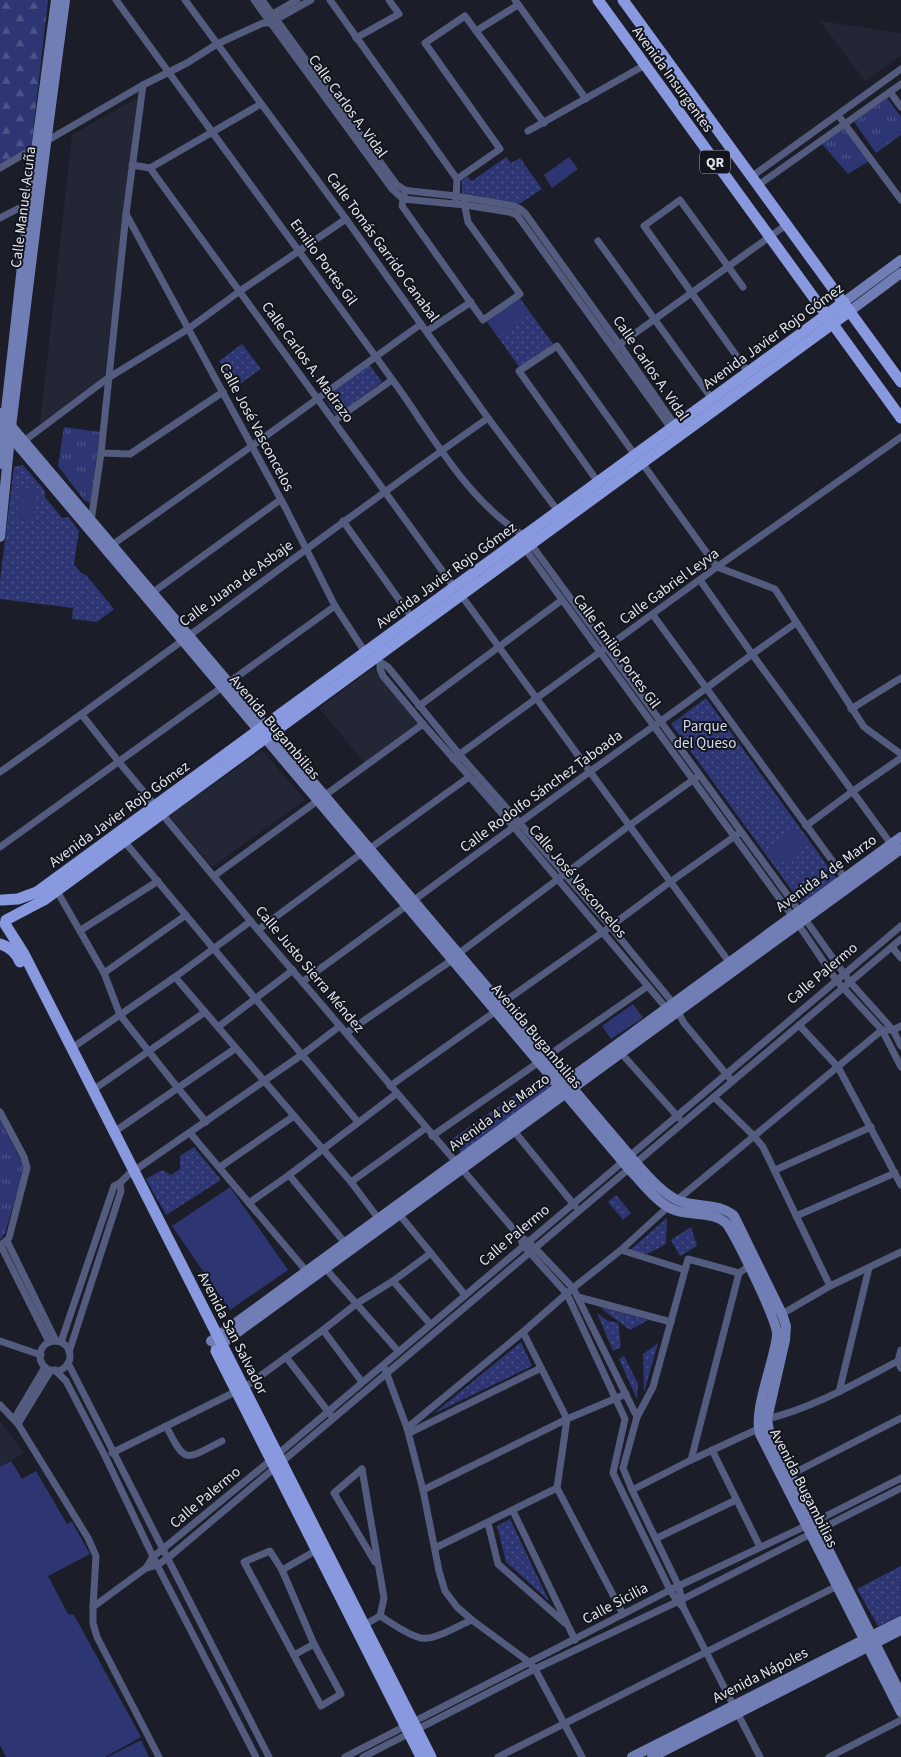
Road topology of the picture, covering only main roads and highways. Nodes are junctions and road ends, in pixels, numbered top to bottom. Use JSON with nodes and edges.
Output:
{"nodes":[{"id":1,"x":56,"y":0,"type":"edge"},
{"id":2,"x":65,"y":0,"type":"edge"},
{"id":3,"x":598,"y":0,"type":"edge"},
{"id":4,"x":623,"y":0,"type":"edge"},
{"id":5,"x":901,"y":260,"type":"edge"},
{"id":6,"x":901,"y":273,"type":"edge"},
{"id":7,"x":847,"y":306,"type":"junction"},
{"id":8,"x":830,"y":319,"type":"junction"},
{"id":9,"x":901,"y":382,"type":"edge"},
{"id":10,"x":901,"y":418,"type":"edge"},
{"id":11,"x":5,"y":425,"type":"edge"},
{"id":12,"x":675,"y":430,"type":"junction"},
{"id":13,"x":639,"y":459,"type":"junction"},
{"id":14,"x":0,"y":464,"type":"edge"},
{"id":15,"x":89,"y":524,"type":"junction"},
{"id":16,"x":0,"y":532,"type":"edge"},
{"id":17,"x":0,"y":537,"type":"edge"},
{"id":18,"x":523,"y":540,"type":"junction"},
{"id":19,"x":458,"y":591,"type":"junction"},
{"id":20,"x":185,"y":638,"type":"junction"},
{"id":21,"x":265,"y":732,"type":"junction"},
{"id":22,"x":159,"y":809,"type":"junction"},
{"id":23,"x":901,"y":837,"type":"edge"},
{"id":24,"x":901,"y":849,"type":"edge"},
{"id":25,"x":847,"y":882,"type":"junction"},
{"id":26,"x":40,"y":896,"type":"junction"},
{"id":27,"x":1,"y":899,"type":"edge"},
{"id":28,"x":4,"y":926,"type":"edge"},
{"id":29,"x":0,"y":944,"type":"edge"},
{"id":30,"x":672,"y":1010,"type":"junction"},
{"id":31,"x":566,"y":1087,"type":"junction"},
{"id":32,"x":629,"y":1162,"type":"junction"},
{"id":33,"x":458,"y":1166,"type":"junction"},
{"id":34,"x":128,"y":1177,"type":"junction"},
{"id":35,"x":309,"y":1274,"type":"junction"},
{"id":36,"x":771,"y":1302,"type":"junction"},
{"id":37,"x":216,"y":1342,"type":"junction"},
{"id":38,"x":276,"y":1461,"type":"junction"},
{"id":39,"x":812,"y":1528,"type":"junction"},
{"id":40,"x":901,"y":1621,"type":"edge"},
{"id":41,"x":901,"y":1630,"type":"edge"},
{"id":42,"x":870,"y":1641,"type":"junction"},
{"id":43,"x":901,"y":1695,"type":"edge"},
{"id":44,"x":736,"y":1710,"type":"junction"},
{"id":45,"x":901,"y":1712,"type":"edge"},
{"id":46,"x":411,"y":1727,"type":"junction"},
{"id":47,"x":421,"y":1757,"type":"edge"},
{"id":48,"x":431,"y":1757,"type":"edge"},
{"id":49,"x":632,"y":1757,"type":"edge"},
{"id":50,"x":652,"y":1757,"type":"edge"}],
"edges":[{"from":1,"to":11,"type":"main road","name":"Calle Manuel Acuña"},
{"from":2,"to":11,"type":"main road","name":"Calle Manuel Acuña"},
{"from":3,"to":8,"type":"main road","name":"Avenida Insurgentes","number":"QR"},
{"from":4,"to":7,"type":"main road","name":"Avenida Insurgentes","number":"QR"},
{"from":5,"to":7,"type":"main road","name":"Avenida Javier Rojo Gómez"},
{"from":6,"to":7,"type":"main road","name":"Avenida Javier Rojo Gómez"},
{"from":7,"to":8,"type":"main road","name":"Avenida Javier Rojo Gómez"},
{"from":7,"to":9,"type":"main road","name":"Avenida Insurgentes","number":"QR"},
{"from":8,"to":10,"type":"main road","name":"Avenida Insurgentes","number":"QR"},
{"from":8,"to":12,"type":"main road","name":"Avenida Javier Rojo Gómez"},
{"from":8,"to":12,"type":"main road","name":"Avenida Javier Rojo Gómez"},
{"from":11,"to":14,"type":"main road","name":"Calle Manuel Acuña"},
{"from":11,"to":15,"type":"main road","name":"Avenida Bugambilias"},
{"from":11,"to":15,"type":"main road","name":"Avenida Bugambilias"},
{"from":11,"to":16,"type":"main road","name":"Calle Manuel Acuña"},
{"from":12,"to":13,"type":"main road","name":"Avenida Javier Rojo Gómez"},
{"from":13,"to":18,"type":"main road","name":"Avenida Javier Rojo Gómez"},
{"from":13,"to":18,"type":"main road","name":"Avenida Javier Rojo Gómez"},
{"from":15,"to":20,"type":"main road","name":"Avenida Bugambilias"},
{"from":15,"to":20,"type":"main road","name":"Avenida Bugambilias"},
{"from":16,"to":17,"type":"main road","name":"Calle Manuel Acuña"},
{"from":18,"to":19,"type":"main road","name":"Avenida Javier Rojo Gómez"},
{"from":19,"to":21,"type":"main road","name":"Avenida Javier Rojo Gómez"},
{"from":19,"to":21,"type":"main road","name":"Avenida Javier Rojo Gómez"},
{"from":20,"to":21,"type":"main road","name":"Avenida Bugambilias"},
{"from":21,"to":22,"type":"main road","name":"Avenida Javier Rojo Gómez"},
{"from":21,"to":31,"type":"main road","name":"Avenida Bugambilias"},
{"from":22,"to":26,"type":"main road","name":"Avenida Javier Rojo Gómez"},
{"from":22,"to":26,"type":"main road","name":"Avenida Javier Rojo Gómez"},
{"from":23,"to":25,"type":"main road","name":"Avenida 4 de Marzo"},
{"from":24,"to":25,"type":"main road","name":"Avenida 4 de Marzo"},
{"from":25,"to":30,"type":"main road","name":"Avenida 4 de Marzo"},
{"from":26,"to":27,"type":"main road","name":"Avenida Javier Rojo Gómez"},
{"from":26,"to":28,"type":"main road","name":"Avenida Javier Rojo Gómez"},
{"from":27,"to":28,"type":"main road"},
{"from":28,"to":34,"type":"main road","name":"Avenida San Salvador"},
{"from":29,"to":34,"type":"main road","name":"Avenida San Salvador"},
{"from":30,"to":31,"type":"main road","name":"Avenida 4 de Marzo"},
{"from":30,"to":31,"type":"main road","name":"Avenida 4 de Marzo"},
{"from":31,"to":32,"type":"main road","name":"Avenida Bugambilias"},
{"from":31,"to":33,"type":"main road","name":"Avenida 4 de Marzo"},
{"from":31,"to":33,"type":"main road","name":"Avenida 4 de Marzo"},
{"from":32,"to":36,"type":"main road","name":"Avenida Bugambilias"},
{"from":32,"to":36,"type":"main road","name":"Avenida Bugambilias"},
{"from":33,"to":35,"type":"main road","name":"Avenida 4 de Marzo"},
{"from":33,"to":35,"type":"main road","name":"Avenida 4 de Marzo"},
{"from":34,"to":37,"type":"main road","name":"Avenida San Salvador"},
{"from":35,"to":37,"type":"main road","name":"Avenida 4 de Marzo"},
{"from":36,"to":39,"type":"main road","name":"Avenida Bugambilias"},
{"from":36,"to":39,"type":"main road","name":"Avenida Bugambilias"},
{"from":37,"to":38,"type":"main road","name":"Avenida San Salvador"},
{"from":38,"to":46,"type":"main road","name":"Avenida San Salvador"},
{"from":38,"to":46,"type":"main road","name":"Avenida San Salvador"},
{"from":39,"to":42,"type":"main road","name":"Avenida Bugambilias"},
{"from":39,"to":42,"type":"main road","name":"Avenida Bugambilias"},
{"from":40,"to":42,"type":"main road","name":"Avenida Nápoles"},
{"from":41,"to":42,"type":"main road","name":"Avenida Nápoles"},
{"from":42,"to":43,"type":"main road","name":"Avenida Bugambilias"},
{"from":42,"to":44,"type":"main road","name":"Avenida Nápoles"},
{"from":42,"to":45,"type":"main road","name":"Avenida Bugambilias"},
{"from":44,"to":49,"type":"main road","name":"Avenida Nápoles"},
{"from":44,"to":50,"type":"main road","name":"Avenida Nápoles"},
{"from":46,"to":47,"type":"main road","name":"Avenida San Salvador"},
{"from":46,"to":48,"type":"main road","name":"Avenida San Salvador"}]}
